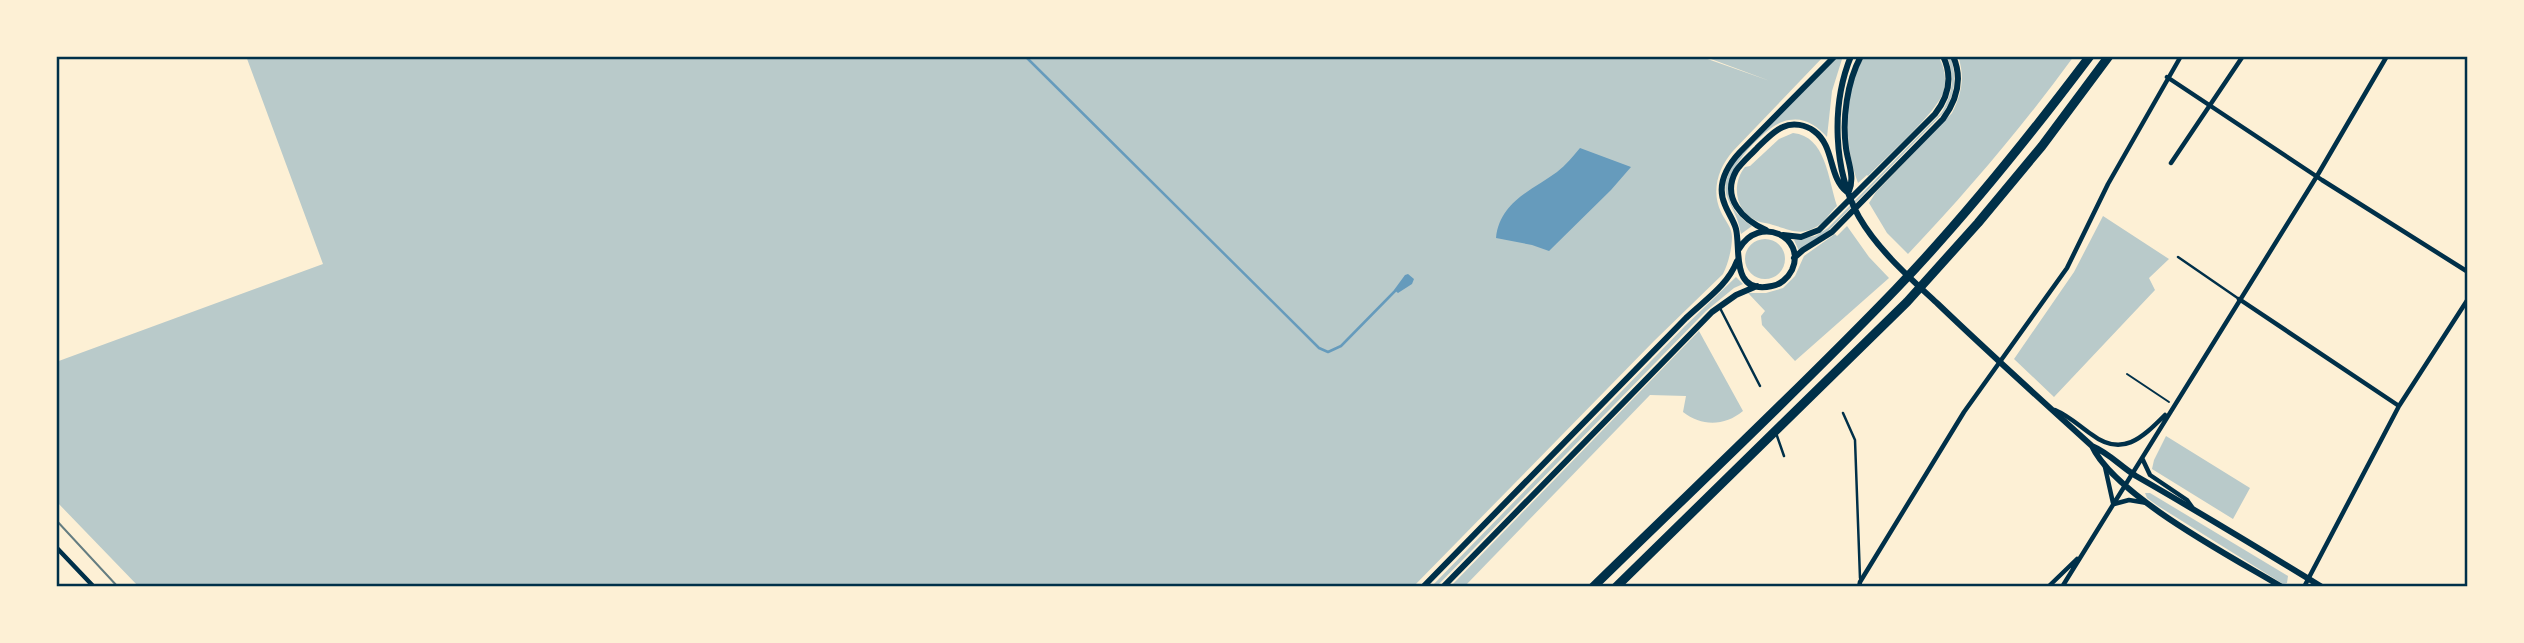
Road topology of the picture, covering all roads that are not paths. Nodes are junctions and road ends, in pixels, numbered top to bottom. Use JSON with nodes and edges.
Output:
{"nodes":[{"id":1,"x":1835,"y":56,"type":"edge"},
{"id":2,"x":1851,"y":56,"type":"edge"},
{"id":3,"x":1861,"y":56,"type":"edge"},
{"id":4,"x":1943,"y":56,"type":"edge"},
{"id":5,"x":1953,"y":56,"type":"edge"},
{"id":6,"x":2090,"y":56,"type":"edge"},
{"id":7,"x":2109,"y":56,"type":"edge"},
{"id":8,"x":2181,"y":56,"type":"edge"},
{"id":9,"x":2243,"y":56,"type":"edge"},
{"id":10,"x":2384,"y":57,"type":"edge"},
{"id":11,"x":2167,"y":78,"type":"junction"},
{"id":12,"x":2209,"y":104,"type":"junction"},
{"id":13,"x":2171,"y":163,"type":"dead end"},
{"id":14,"x":2317,"y":176,"type":"junction"},
{"id":15,"x":1848,"y":193,"type":"junction"},
{"id":16,"x":1767,"y":230,"type":"junction"},
{"id":17,"x":1778,"y":233,"type":"junction"},
{"id":18,"x":1739,"y":249,"type":"junction"},
{"id":19,"x":2178,"y":257,"type":"dead end"},
{"id":20,"x":1794,"y":258,"type":"junction"},
{"id":21,"x":1737,"y":261,"type":"junction"},
{"id":22,"x":2468,"y":272,"type":"edge"},
{"id":23,"x":1757,"y":286,"type":"junction"},
{"id":24,"x":2239,"y":299,"type":"junction"},
{"id":25,"x":2468,"y":299,"type":"edge"},
{"id":26,"x":1719,"y":306,"type":"junction"},
{"id":27,"x":1760,"y":386,"type":"dead end"},
{"id":28,"x":2399,"y":406,"type":"junction"},
{"id":29,"x":2172,"y":407,"type":"junction"},
{"id":30,"x":2050,"y":408,"type":"junction"},
{"id":31,"x":1843,"y":413,"type":"dead end"},
{"id":32,"x":1775,"y":430,"type":"junction"},
{"id":33,"x":2092,"y":446,"type":"junction"},
{"id":34,"x":1784,"y":456,"type":"dead end"},
{"id":35,"x":2141,"y":457,"type":"junction"},
{"id":36,"x":2105,"y":465,"type":"junction"},
{"id":37,"x":2132,"y":473,"type":"junction"},
{"id":38,"x":2125,"y":484,"type":"junction"},
{"id":39,"x":2149,"y":503,"type":"junction"},
{"id":40,"x":2113,"y":504,"type":"junction"},
{"id":41,"x":2192,"y":508,"type":"junction"},
{"id":42,"x":56,"y":547,"type":"edge"},
{"id":43,"x":2080,"y":556,"type":"junction"},
{"id":44,"x":2308,"y":579,"type":"junction"},
{"id":45,"x":1860,"y":584,"type":"edge"},
{"id":46,"x":94,"y":587,"type":"edge"},
{"id":47,"x":1423,"y":587,"type":"edge"},
{"id":48,"x":1443,"y":587,"type":"edge"},
{"id":49,"x":1593,"y":587,"type":"edge"},
{"id":50,"x":1616,"y":587,"type":"edge"},
{"id":51,"x":2048,"y":587,"type":"edge"},
{"id":52,"x":2062,"y":587,"type":"edge"},
{"id":53,"x":2282,"y":587,"type":"edge"},
{"id":54,"x":2304,"y":587,"type":"edge"},
{"id":55,"x":2322,"y":587,"type":"edge"}],
"edges":[{"from":1,"to":18,"type":"street"},
{"from":2,"to":15,"type":"street"},
{"from":3,"to":15,"type":"street"},
{"from":4,"to":17,"type":"street"},
{"from":5,"to":20,"type":"street"},
{"from":6,"to":49,"type":"highway"},
{"from":7,"to":32,"type":"highway"},
{"from":8,"to":11,"type":"street"},
{"from":9,"to":12,"type":"street"},
{"from":10,"to":14,"type":"street"},
{"from":11,"to":12,"type":"street"},
{"from":11,"to":45,"type":"street"},
{"from":12,"to":13,"type":"street"},
{"from":12,"to":14,"type":"street"},
{"from":14,"to":22,"type":"street"},
{"from":14,"to":24,"type":"street"},
{"from":15,"to":16,"type":"street"},
{"from":15,"to":30,"type":"street"},
{"from":16,"to":17,"type":"street"},
{"from":16,"to":18,"type":"street"},
{"from":17,"to":20,"type":"street"},
{"from":18,"to":21,"type":"street"},
{"from":19,"to":24,"type":"lane"},
{"from":20,"to":23,"type":"street"},
{"from":21,"to":23,"type":"street"},
{"from":21,"to":47,"type":"street"},
{"from":23,"to":26,"type":"street"},
{"from":24,"to":28,"type":"street"},
{"from":24,"to":29,"type":"street"},
{"from":25,"to":28,"type":"street"},
{"from":26,"to":27,"type":"lane"},
{"from":26,"to":48,"type":"street"},
{"from":28,"to":44,"type":"street"},
{"from":29,"to":30,"type":"street"},
{"from":29,"to":35,"type":"street"},
{"from":30,"to":33,"type":"street"},
{"from":31,"to":45,"type":"lane"},
{"from":32,"to":34,"type":"lane"},
{"from":32,"to":50,"type":"highway"},
{"from":33,"to":36,"type":"street"},
{"from":33,"to":37,"type":"street"},
{"from":35,"to":37,"type":"street"},
{"from":35,"to":41,"type":"street"},
{"from":36,"to":38,"type":"street"},
{"from":36,"to":40,"type":"street"},
{"from":37,"to":38,"type":"street"},
{"from":37,"to":41,"type":"street"},
{"from":38,"to":39,"type":"street"},
{"from":38,"to":40,"type":"street"},
{"from":39,"to":40,"type":"street"},
{"from":39,"to":53,"type":"street"},
{"from":40,"to":43,"type":"street"},
{"from":41,"to":44,"type":"street"},
{"from":42,"to":46,"type":"street"},
{"from":43,"to":51,"type":"street"},
{"from":43,"to":52,"type":"street"},
{"from":44,"to":54,"type":"street"},
{"from":44,"to":55,"type":"street"}]}
